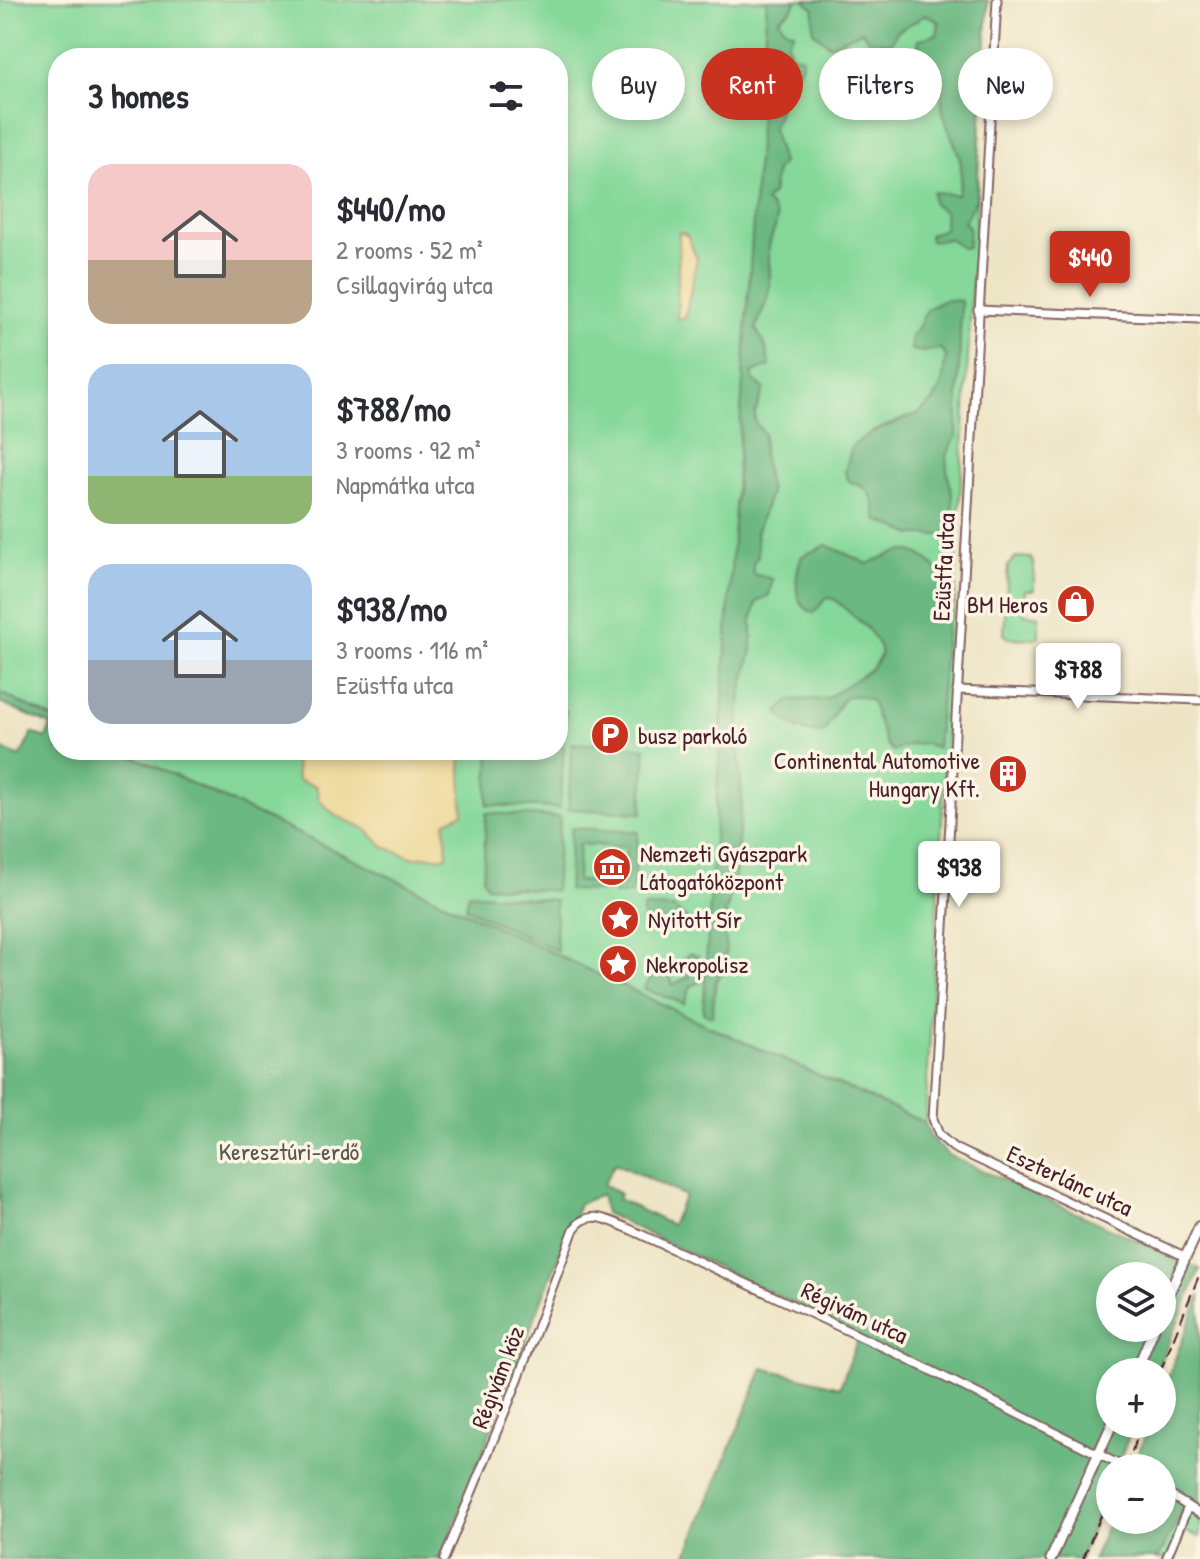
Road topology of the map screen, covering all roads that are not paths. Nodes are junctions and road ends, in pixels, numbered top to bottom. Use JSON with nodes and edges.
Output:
{"nodes":[{"id":1,"x":997,"y":0,"type":"edge"},
{"id":2,"x":978,"y":310,"type":"junction"},
{"id":3,"x":1200,"y":319,"type":"edge"},
{"id":4,"x":957,"y":690,"type":"junction"},
{"id":5,"x":1200,"y":700,"type":"edge"},
{"id":6,"x":939,"y":1135,"type":"joint"},
{"id":7,"x":592,"y":1216,"type":"joint"},
{"id":8,"x":1200,"y":1226,"type":"edge"},
{"id":9,"x":1186,"y":1257,"type":"junction"},
{"id":10,"x":1176,"y":1278,"type":"edge"},
{"id":11,"x":1105,"y":1438,"type":"edge"},
{"id":12,"x":1098,"y":1452,"type":"junction"},
{"id":13,"x":1102,"y":1454,"type":"edge"},
{"id":14,"x":1176,"y":1499,"type":"edge"},
{"id":15,"x":1188,"y":1507,"type":"junction"},
{"id":16,"x":1200,"y":1514,"type":"edge"},
{"id":17,"x":444,"y":1559,"type":"edge"},
{"id":18,"x":1051,"y":1559,"type":"edge"},
{"id":19,"x":1166,"y":1559,"type":"edge"}],
"edges":[{"from":1,"to":2,"type":"street","name":"Ezüstfa utca"},
{"from":2,"to":3,"type":"street"},
{"from":2,"to":4,"type":"street","name":"Ezüstfa utca"},
{"from":4,"to":5,"type":"street"},
{"from":4,"to":6,"type":"street","name":"Ezüstfa utca"},
{"from":6,"to":9,"type":"street","name":"Eszterlánc utca"},
{"from":7,"to":12,"type":"street","name":"Régivám utca"},
{"from":7,"to":17,"type":"street","name":"Régivám köz"},
{"from":8,"to":9,"type":"street"},
{"from":9,"to":10,"type":"street"},
{"from":11,"to":12,"type":"street"},
{"from":12,"to":13,"type":"street","name":"Régivám utca"},
{"from":12,"to":18,"type":"street"},
{"from":14,"to":15,"type":"street"},
{"from":15,"to":16,"type":"street"},
{"from":15,"to":19,"type":"street"}]}
